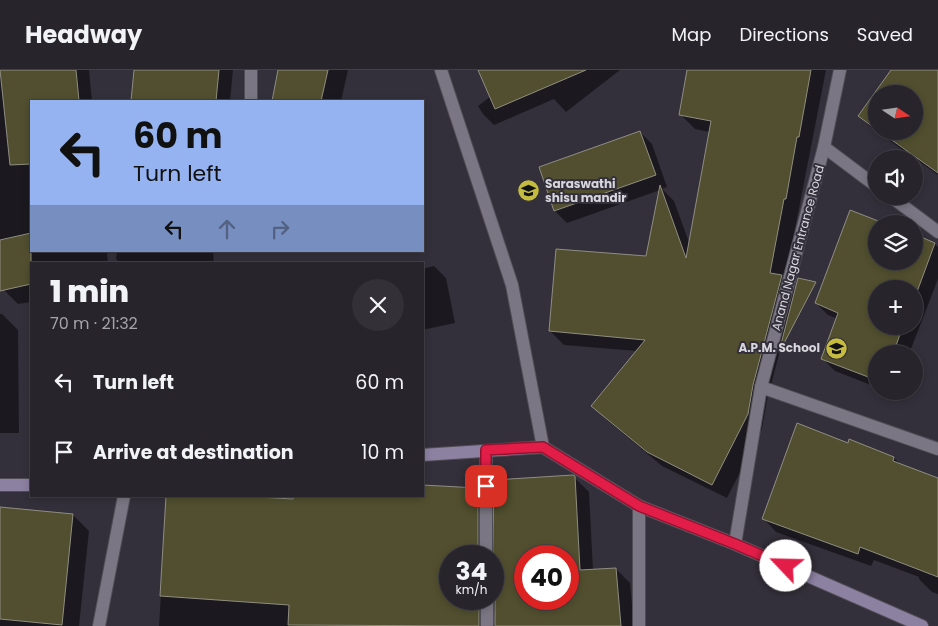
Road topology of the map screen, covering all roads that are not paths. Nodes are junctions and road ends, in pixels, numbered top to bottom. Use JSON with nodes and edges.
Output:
{"nodes":[{"id":1,"x":251,"y":70,"type":"edge"},
{"id":2,"x":441,"y":70,"type":"edge"},
{"id":3,"x":840,"y":70,"type":"edge"},
{"id":4,"x":251,"y":100,"type":"edge"},
{"id":5,"x":824,"y":146,"type":"junction"},
{"id":6,"x":868,"y":180,"type":"edge"},
{"id":7,"x":902,"y":205,"type":"edge"},
{"id":8,"x":938,"y":232,"type":"edge"},
{"id":9,"x":761,"y":387,"type":"junction"},
{"id":10,"x":543,"y":447,"type":"junction"},
{"id":11,"x":938,"y":449,"type":"edge"},
{"id":12,"x":486,"y":450,"type":"junction"},
{"id":13,"x":424,"y":455,"type":"edge"},
{"id":14,"x":0,"y":485,"type":"edge"},
{"id":15,"x":30,"y":485,"type":"edge"},
{"id":16,"x":124,"y":497,"type":"edge"},
{"id":17,"x":639,"y":506,"type":"junction"},
{"id":18,"x":735,"y":544,"type":"junction"},
{"id":19,"x":486,"y":545,"type":"edge"},
{"id":20,"x":487,"y":610,"type":"edge"},
{"id":21,"x":99,"y":626,"type":"edge"},
{"id":22,"x":487,"y":626,"type":"edge"},
{"id":23,"x":639,"y":626,"type":"edge"},
{"id":24,"x":922,"y":626,"type":"edge"}],
"edges":[{"from":1,"to":4,"type":"street"},
{"from":2,"to":10,"type":"street"},
{"from":3,"to":5,"type":"street","name":"Anand Nagar Entrance Road"},
{"from":5,"to":6,"type":"street"},
{"from":5,"to":9,"type":"street","name":"Anand Nagar Entrance Road"},
{"from":7,"to":8,"type":"street"},
{"from":9,"to":11,"type":"street"},
{"from":9,"to":18,"type":"street","name":"Anand Nagar Entrance Road"},
{"from":10,"to":12,"type":"street"},
{"from":10,"to":17,"type":"street"},
{"from":12,"to":13,"type":"street"},
{"from":12,"to":19,"type":"street"},
{"from":14,"to":15,"type":"street"},
{"from":16,"to":21,"type":"street"},
{"from":17,"to":18,"type":"street"},
{"from":17,"to":23,"type":"street"},
{"from":18,"to":24,"type":"street"},
{"from":20,"to":22,"type":"street"}]}
